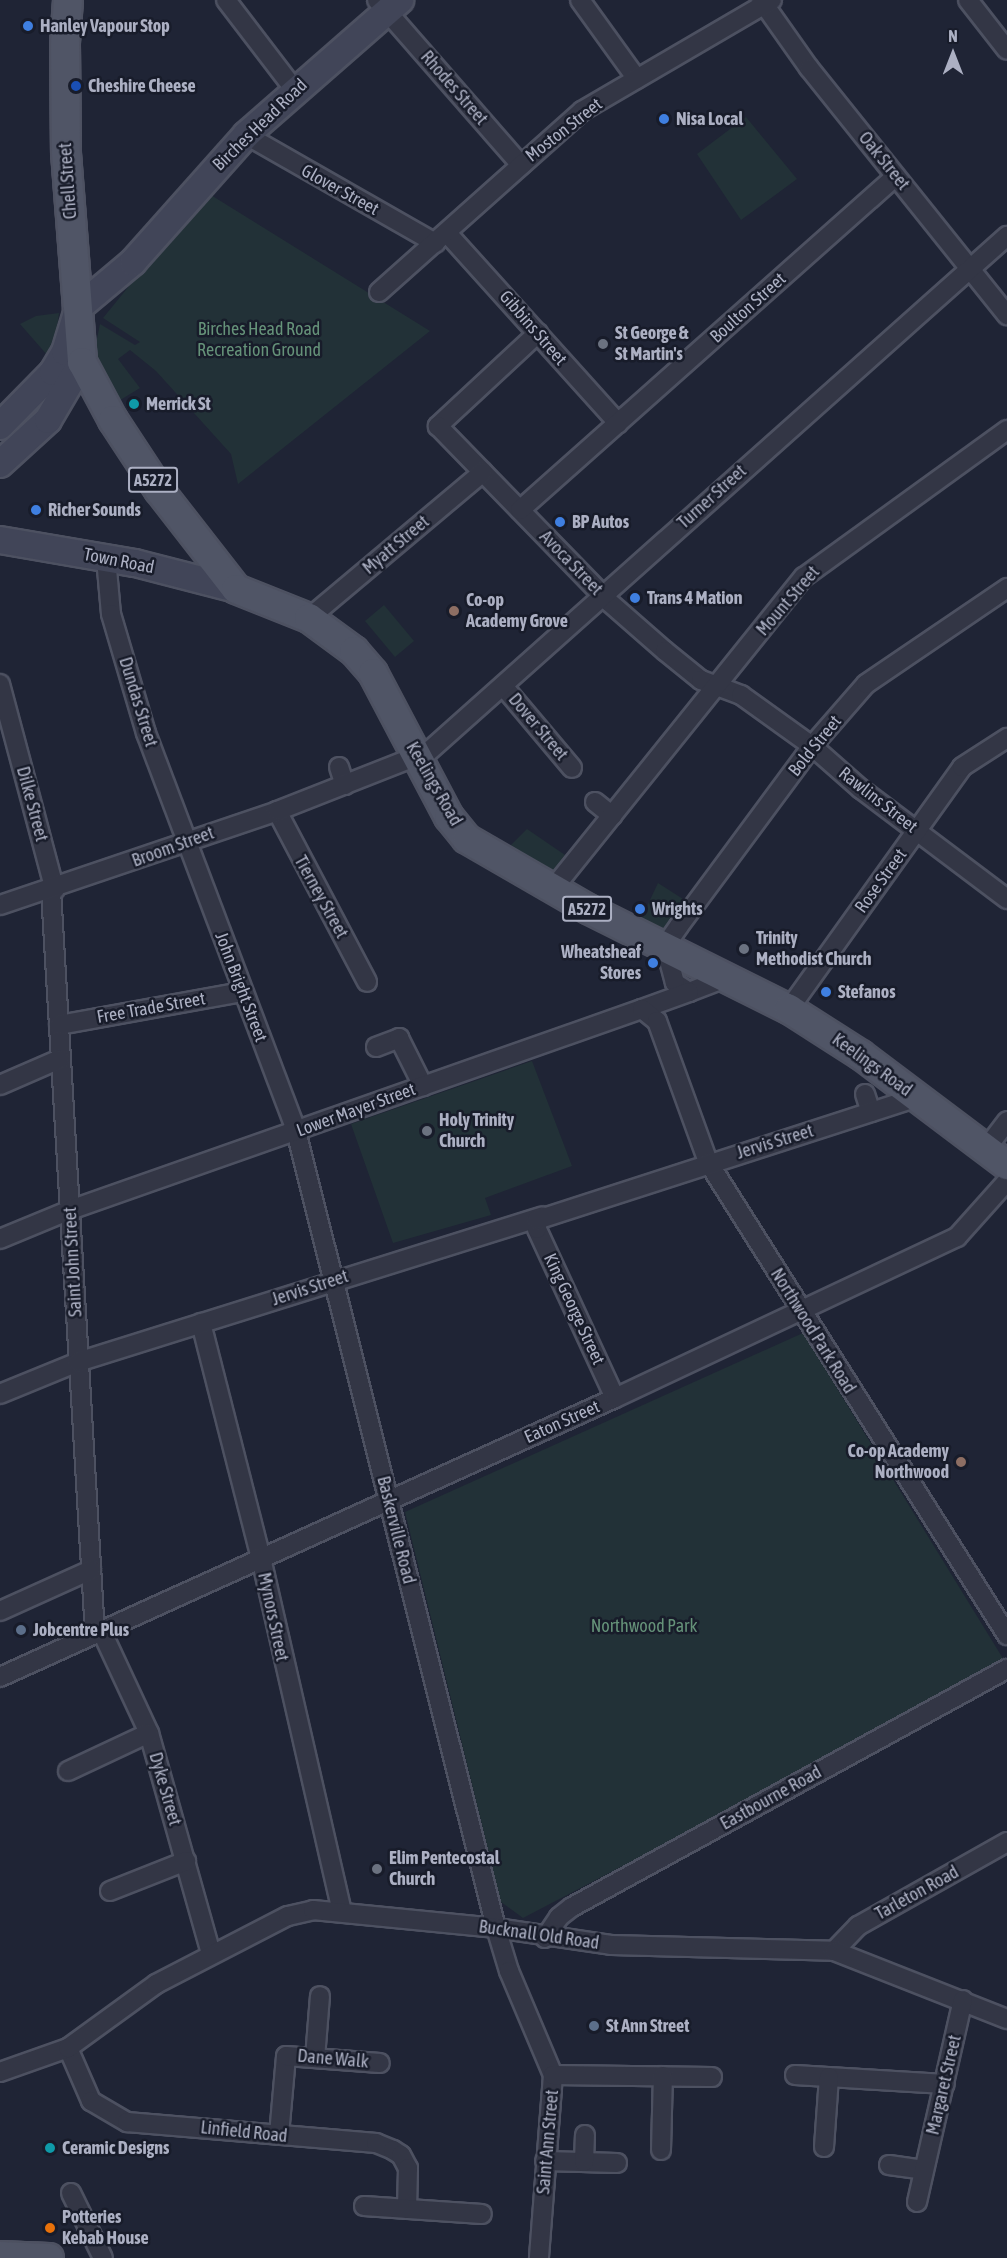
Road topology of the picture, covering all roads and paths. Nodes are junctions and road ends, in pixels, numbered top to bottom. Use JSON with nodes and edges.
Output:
{"nodes":[{"id":1,"x":68,"y":0,"type":"edge"},
{"id":2,"x":226,"y":0,"type":"edge"},
{"id":3,"x":580,"y":0,"type":"edge"},
{"id":4,"x":968,"y":0,"type":"edge"},
{"id":5,"x":765,"y":2,"type":"edge"},
{"id":6,"x":388,"y":4,"type":"edge"},
{"id":7,"x":1007,"y":50,"type":"edge"},
{"id":8,"x":637,"y":79,"type":"junction"},
{"id":9,"x":294,"y":89,"type":"junction"},
{"id":10,"x":246,"y":135,"type":"junction"},
{"id":11,"x":521,"y":165,"type":"junction"},
{"id":12,"x":895,"y":177,"type":"junction"},
{"id":13,"x":1007,"y":236,"type":"edge"},
{"id":14,"x":441,"y":238,"type":"junction"},
{"id":15,"x":133,"y":262,"type":"junction"},
{"id":16,"x":971,"y":268,"type":"junction"},
{"id":17,"x":75,"y":272,"type":"junction"},
{"id":18,"x":379,"y":292,"type":"dead end"},
{"id":19,"x":77,"y":312,"type":"junction"},
{"id":20,"x":1007,"y":315,"type":"edge"},
{"id":21,"x":538,"y":333,"type":"junction"},
{"id":22,"x":82,"y":374,"type":"junction"},
{"id":23,"x":42,"y":385,"type":"junction"},
{"id":24,"x":618,"y":423,"type":"junction"},
{"id":25,"x":0,"y":426,"type":"edge"},
{"id":26,"x":1007,"y":430,"type":"edge"},
{"id":27,"x":0,"y":464,"type":"edge"},
{"id":28,"x":483,"y":472,"type":"junction"},
{"id":29,"x":520,"y":510,"type":"junction"},
{"id":30,"x":0,"y":540,"type":"edge"},
{"id":31,"x":106,"y":558,"type":"junction"},
{"id":32,"x":1007,"y":588,"type":"edge"},
{"id":33,"x":236,"y":589,"type":"junction"},
{"id":34,"x":603,"y":595,"type":"junction"},
{"id":35,"x":309,"y":618,"type":"junction"},
{"id":36,"x":0,"y":684,"type":"edge"},
{"id":37,"x":716,"y":685,"type":"junction"},
{"id":38,"x":503,"y":686,"type":"junction"},
{"id":39,"x":1007,"y":738,"type":"edge"},
{"id":40,"x":812,"y":746,"type":"junction"},
{"id":41,"x":418,"y":758,"type":"junction"},
{"id":42,"x":339,"y":767,"type":"dead end"},
{"id":43,"x":572,"y":768,"type":"dead end"},
{"id":44,"x":345,"y":785,"type":"junction"},
{"id":45,"x":595,"y":802,"type":"dead end"},
{"id":46,"x":277,"y":811,"type":"junction"},
{"id":47,"x":607,"y":823,"type":"junction"},
{"id":48,"x":917,"y":831,"type":"junction"},
{"id":49,"x":185,"y":842,"type":"junction"},
{"id":50,"x":53,"y":890,"type":"junction"},
{"id":51,"x":552,"y":890,"type":"junction"},
{"id":52,"x":1007,"y":899,"type":"edge"},
{"id":53,"x":0,"y":906,"type":"edge"},
{"id":54,"x":665,"y":946,"type":"junction"},
{"id":55,"x":728,"y":977,"type":"junction"},
{"id":56,"x":367,"y":982,"type":"dead end"},
{"id":57,"x":242,"y":992,"type":"junction"},
{"id":58,"x":689,"y":992,"type":"junction"},
{"id":59,"x":789,"y":1009,"type":"junction"},
{"id":60,"x":646,"y":1011,"type":"junction"},
{"id":61,"x":59,"y":1025,"type":"junction"},
{"id":62,"x":376,"y":1047,"type":"dead end"},
{"id":63,"x":60,"y":1059,"type":"junction"},
{"id":64,"x":0,"y":1084,"type":"edge"},
{"id":65,"x":423,"y":1086,"type":"junction"},
{"id":66,"x":865,"y":1094,"type":"dead end"},
{"id":67,"x":917,"y":1097,"type":"junction"},
{"id":68,"x":871,"y":1112,"type":"junction"},
{"id":69,"x":1007,"y":1121,"type":"edge"},
{"id":70,"x":296,"y":1131,"type":"junction"},
{"id":71,"x":996,"y":1157,"type":"edge"},
{"id":72,"x":708,"y":1162,"type":"junction"},
{"id":73,"x":1007,"y":1181,"type":"edge"},
{"id":74,"x":70,"y":1210,"type":"junction"},
{"id":75,"x":540,"y":1218,"type":"junction"},
{"id":76,"x":0,"y":1239,"type":"edge"},
{"id":77,"x":334,"y":1280,"type":"junction"},
{"id":78,"x":801,"y":1310,"type":"junction"},
{"id":79,"x":201,"y":1323,"type":"junction"},
{"id":80,"x":78,"y":1362,"type":"junction"},
{"id":81,"x":0,"y":1394,"type":"edge"},
{"id":82,"x":615,"y":1398,"type":"junction"},
{"id":83,"x":388,"y":1501,"type":"junction"},
{"id":84,"x":261,"y":1558,"type":"junction"},
{"id":85,"x":91,"y":1570,"type":"junction"},
{"id":86,"x":0,"y":1611,"type":"edge"},
{"id":87,"x":98,"y":1632,"type":"junction"},
{"id":88,"x":1007,"y":1635,"type":"edge"},
{"id":89,"x":1007,"y":1669,"type":"edge"},
{"id":90,"x":0,"y":1677,"type":"edge"},
{"id":91,"x":149,"y":1732,"type":"junction"},
{"id":92,"x":68,"y":1772,"type":"dead end"},
{"id":93,"x":1007,"y":1842,"type":"edge"},
{"id":94,"x":186,"y":1861,"type":"junction"},
{"id":95,"x":110,"y":1891,"type":"dead end"},
{"id":96,"x":342,"y":1911,"type":"junction"},
{"id":97,"x":496,"y":1928,"type":"junction"},
{"id":98,"x":545,"y":1938,"type":"junction"},
{"id":99,"x":834,"y":1951,"type":"junction"},
{"id":100,"x":211,"y":1954,"type":"junction"},
{"id":101,"x":320,"y":1996,"type":"dead end"},
{"id":102,"x":963,"y":2000,"type":"junction"},
{"id":103,"x":1006,"y":2017,"type":"edge"},
{"id":104,"x":68,"y":2048,"type":"junction"},
{"id":105,"x":315,"y":2058,"type":"junction"},
{"id":106,"x":380,"y":2063,"type":"dead end"},
{"id":107,"x":0,"y":2072,"type":"edge"},
{"id":108,"x":553,"y":2075,"type":"junction"},
{"id":109,"x":795,"y":2075,"type":"dead end"},
{"id":110,"x":663,"y":2076,"type":"junction"},
{"id":111,"x":712,"y":2077,"type":"dead end"},
{"id":112,"x":830,"y":2077,"type":"junction"},
{"id":113,"x":945,"y":2084,"type":"junction"},
{"id":114,"x":279,"y":2134,"type":"junction"},
{"id":115,"x":585,"y":2135,"type":"dead end"},
{"id":116,"x":824,"y":2147,"type":"dead end"},
{"id":117,"x":661,"y":2150,"type":"dead end"},
{"id":118,"x":545,"y":2161,"type":"junction"},
{"id":119,"x":584,"y":2162,"type":"junction"},
{"id":120,"x":617,"y":2163,"type":"dead end"},
{"id":121,"x":890,"y":2165,"type":"dead end"},
{"id":122,"x":924,"y":2170,"type":"junction"},
{"id":123,"x":71,"y":2193,"type":"dead end"},
{"id":124,"x":917,"y":2202,"type":"dead end"},
{"id":125,"x":364,"y":2206,"type":"dead end"},
{"id":126,"x":407,"y":2209,"type":"junction"},
{"id":127,"x":482,"y":2214,"type":"dead end"},
{"id":128,"x":1,"y":2255,"type":"edge"},
{"id":129,"x":49,"y":2258,"type":"edge"},
{"id":130,"x":103,"y":2258,"type":"edge"},
{"id":131,"x":539,"y":2258,"type":"edge"}],
"edges":[{"from":1,"to":17,"type":"main road","name":"Chell Street","number":"A5272"},
{"from":2,"to":9,"type":"street"},
{"from":3,"to":8,"type":"street"},
{"from":4,"to":7,"type":"street"},
{"from":5,"to":8,"type":"street","name":"Moston Street"},
{"from":5,"to":12,"type":"street","name":"Oak Street"},
{"from":6,"to":9,"type":"street","name":"Birches Head Road"},
{"from":6,"to":11,"type":"street","name":"Rhodes Street"},
{"from":8,"to":11,"type":"street","name":"Moston Street"},
{"from":9,"to":10,"type":"street","name":"Birches Head Road"},
{"from":10,"to":14,"type":"street","name":"Glover Street"},
{"from":10,"to":15,"type":"street","name":"Birches Head Road"},
{"from":11,"to":14,"type":"street","name":"Moston Street"},
{"from":12,"to":16,"type":"street","name":"Oak Street"},
{"from":12,"to":24,"type":"street","name":"Boulton Street"},
{"from":13,"to":16,"type":"street","name":"Turner Street"},
{"from":14,"to":18,"type":"street","name":"Moston Street"},
{"from":14,"to":21,"type":"street","name":"Gibbins Street"},
{"from":15,"to":17,"type":"street","name":"Birches Head Road"},
{"from":15,"to":19,"type":"street","name":"Birches Head Road"},
{"from":16,"to":20,"type":"street","name":"Oak Street"},
{"from":16,"to":34,"type":"street","name":"Turner Street"},
{"from":17,"to":19,"type":"main road","name":"Chell Street","number":"A5272"},
{"from":19,"to":22,"type":"main road","name":"Chell Street","number":"A5272"},
{"from":19,"to":23,"type":"street"},
{"from":21,"to":24,"type":"street","name":"Gibbins Street"},
{"from":21,"to":28,"type":"street","name":"Avoca Street"},
{"from":22,"to":23,"type":"street"},
{"from":22,"to":27,"type":"street"},
{"from":22,"to":33,"type":"main road","number":"A5272"},
{"from":23,"to":25,"type":"street"},
{"from":24,"to":29,"type":"street","name":"Boulton Street"},
{"from":26,"to":37,"type":"street","name":"Mount Street"},
{"from":28,"to":29,"type":"street","name":"Avoca Street"},
{"from":28,"to":35,"type":"street","name":"Myatt Street"},
{"from":29,"to":34,"type":"street","name":"Avoca Street"},
{"from":30,"to":31,"type":"street","name":"Town Road"},
{"from":31,"to":33,"type":"street","name":"Town Road"},
{"from":31,"to":49,"type":"street","name":"Dundas Street"},
{"from":32,"to":40,"type":"street","name":"Bold Street"},
{"from":33,"to":35,"type":"main road","name":"Keelings Road","number":"A5272"},
{"from":34,"to":37,"type":"street","name":"Avoca Street"},
{"from":34,"to":38,"type":"street","name":"Turner Street"},
{"from":35,"to":41,"type":"main road","name":"Keelings Road","number":"A5272"},
{"from":36,"to":50,"type":"street","name":"Dilke Street"},
{"from":37,"to":40,"type":"street","name":"Rawlins Street"},
{"from":37,"to":47,"type":"street","name":"Mount Street"},
{"from":38,"to":41,"type":"street","name":"Turner Street"},
{"from":38,"to":43,"type":"street","name":"Dover Street"},
{"from":39,"to":48,"type":"street","name":"Rose Street"},
{"from":40,"to":48,"type":"street","name":"Rawlins Street"},
{"from":40,"to":54,"type":"street","name":"Bold Street"},
{"from":41,"to":44,"type":"street","name":"Broom Street"},
{"from":41,"to":51,"type":"main road","name":"Keelings Road","number":"A5272"},
{"from":42,"to":44,"type":"street"},
{"from":44,"to":46,"type":"street","name":"Broom Street"},
{"from":45,"to":47,"type":"street"},
{"from":46,"to":49,"type":"street","name":"Broom Street"},
{"from":46,"to":56,"type":"street","name":"Tierney Street"},
{"from":47,"to":51,"type":"street","name":"Mount Street"},
{"from":48,"to":52,"type":"street","name":"Rawlins Street"},
{"from":48,"to":59,"type":"street","name":"Rose Street"},
{"from":49,"to":50,"type":"street","name":"Broom Street"},
{"from":49,"to":57,"type":"street","name":"John Bright Street"},
{"from":50,"to":53,"type":"street","name":"Broom Street"},
{"from":50,"to":61,"type":"street","name":"Saint John Street"},
{"from":51,"to":54,"type":"main road","name":"Keelings Road","number":"A5272"},
{"from":54,"to":55,"type":"main road","name":"Keelings Road","number":"A5272"},
{"from":54,"to":58,"type":"street"},
{"from":55,"to":58,"type":"street"},
{"from":55,"to":59,"type":"main road","name":"Keelings Road","number":"A5272"},
{"from":57,"to":61,"type":"street","name":"Free Trade Street"},
{"from":57,"to":70,"type":"street","name":"John Bright Street"},
{"from":58,"to":60,"type":"street","name":"Lower Mayer Street"},
{"from":59,"to":67,"type":"main road","name":"Keelings Road","number":"A5272"},
{"from":60,"to":65,"type":"street","name":"Lower Mayer Street"},
{"from":60,"to":72,"type":"street","name":"Northwood Park Road"},
{"from":61,"to":63,"type":"street","name":"Saint John Street"},
{"from":62,"to":65,"type":"street"},
{"from":63,"to":64,"type":"street"},
{"from":63,"to":74,"type":"street","name":"Saint John Street"},
{"from":65,"to":70,"type":"street","name":"Lower Mayer Street"},
{"from":66,"to":68,"type":"street"},
{"from":67,"to":68,"type":"street","name":"Jervis Street"},
{"from":67,"to":71,"type":"main road","name":"Keelings Road","number":"A5272"},
{"from":68,"to":72,"type":"street","name":"Jervis Street"},
{"from":69,"to":71,"type":"street"},
{"from":70,"to":74,"type":"street","name":"Lower Mayer Street"},
{"from":70,"to":77,"type":"street","name":"Baskerville Road"},
{"from":72,"to":75,"type":"street","name":"Jervis Street"},
{"from":72,"to":78,"type":"street","name":"Northwood Park Road"},
{"from":73,"to":78,"type":"street","name":"Eaton Street"},
{"from":74,"to":76,"type":"street","name":"Lower Mayer Street"},
{"from":74,"to":80,"type":"street","name":"Saint John Street"},
{"from":75,"to":77,"type":"street","name":"Jervis Street"},
{"from":75,"to":82,"type":"street","name":"King George Street"},
{"from":77,"to":79,"type":"street","name":"Jervis Street"},
{"from":77,"to":83,"type":"street","name":"Baskerville Road"},
{"from":78,"to":82,"type":"street","name":"Eaton Street"},
{"from":78,"to":88,"type":"street","name":"Northwood Park Road"},
{"from":79,"to":80,"type":"street","name":"Jervis Street"},
{"from":79,"to":84,"type":"street","name":"Mynors Street"},
{"from":80,"to":81,"type":"street","name":"Jervis Street"},
{"from":80,"to":85,"type":"street","name":"Saint John Street"},
{"from":82,"to":83,"type":"street","name":"Eaton Street"},
{"from":83,"to":84,"type":"street","name":"Eaton Street"},
{"from":83,"to":97,"type":"street","name":"Baskerville Road"},
{"from":84,"to":87,"type":"street","name":"Eaton Street"},
{"from":84,"to":96,"type":"street","name":"Mynors Street"},
{"from":85,"to":86,"type":"street"},
{"from":85,"to":87,"type":"street","name":"Saint John Street"},
{"from":87,"to":90,"type":"street","name":"Eaton Street"},
{"from":87,"to":91,"type":"street","name":"Dyke Street"},
{"from":89,"to":98,"type":"street","name":"Eastbourne Road"},
{"from":91,"to":92,"type":"street"},
{"from":91,"to":94,"type":"street","name":"Dyke Street"},
{"from":93,"to":99,"type":"street","name":"Tarleton Road"},
{"from":94,"to":95,"type":"street"},
{"from":94,"to":100,"type":"street","name":"Dyke Street"},
{"from":96,"to":97,"type":"street","name":"Bucknall Old Road"},
{"from":96,"to":100,"type":"street","name":"Bucknall Old Road"},
{"from":97,"to":98,"type":"street","name":"Bucknall Old Road"},
{"from":97,"to":108,"type":"street","name":"Saint Ann Street"},
{"from":98,"to":99,"type":"street","name":"Bucknall Old Road"},
{"from":99,"to":102,"type":"street","name":"Bucknall Old Road"},
{"from":100,"to":104,"type":"street","name":"Bucknall Old Road"},
{"from":101,"to":105,"type":"street"},
{"from":102,"to":103,"type":"street","name":"Bucknall Old Road"},
{"from":102,"to":113,"type":"street","name":"Margaret Street"},
{"from":104,"to":107,"type":"street","name":"Bucknall Old Road"},
{"from":104,"to":114,"type":"street","name":"Linfield Road"},
{"from":105,"to":106,"type":"street","name":"Dane Walk"},
{"from":105,"to":114,"type":"street","name":"Dane Walk"},
{"from":108,"to":110,"type":"street"},
{"from":108,"to":118,"type":"street","name":"Saint Ann Street"},
{"from":109,"to":112,"type":"street"},
{"from":110,"to":111,"type":"street"},
{"from":110,"to":117,"type":"street"},
{"from":112,"to":113,"type":"street"},
{"from":112,"to":116,"type":"street"},
{"from":113,"to":122,"type":"street","name":"Margaret Street"},
{"from":114,"to":126,"type":"street","name":"Linfield Road"},
{"from":115,"to":119,"type":"street"},
{"from":118,"to":119,"type":"street"},
{"from":118,"to":131,"type":"street","name":"Saint Ann Street"},
{"from":119,"to":120,"type":"street"},
{"from":121,"to":122,"type":"street"},
{"from":122,"to":124,"type":"street","name":"Margaret Street"},
{"from":123,"to":130,"type":"street"},
{"from":125,"to":126,"type":"street"},
{"from":126,"to":127,"type":"street"},
{"from":128,"to":129,"type":"main road"}]}
